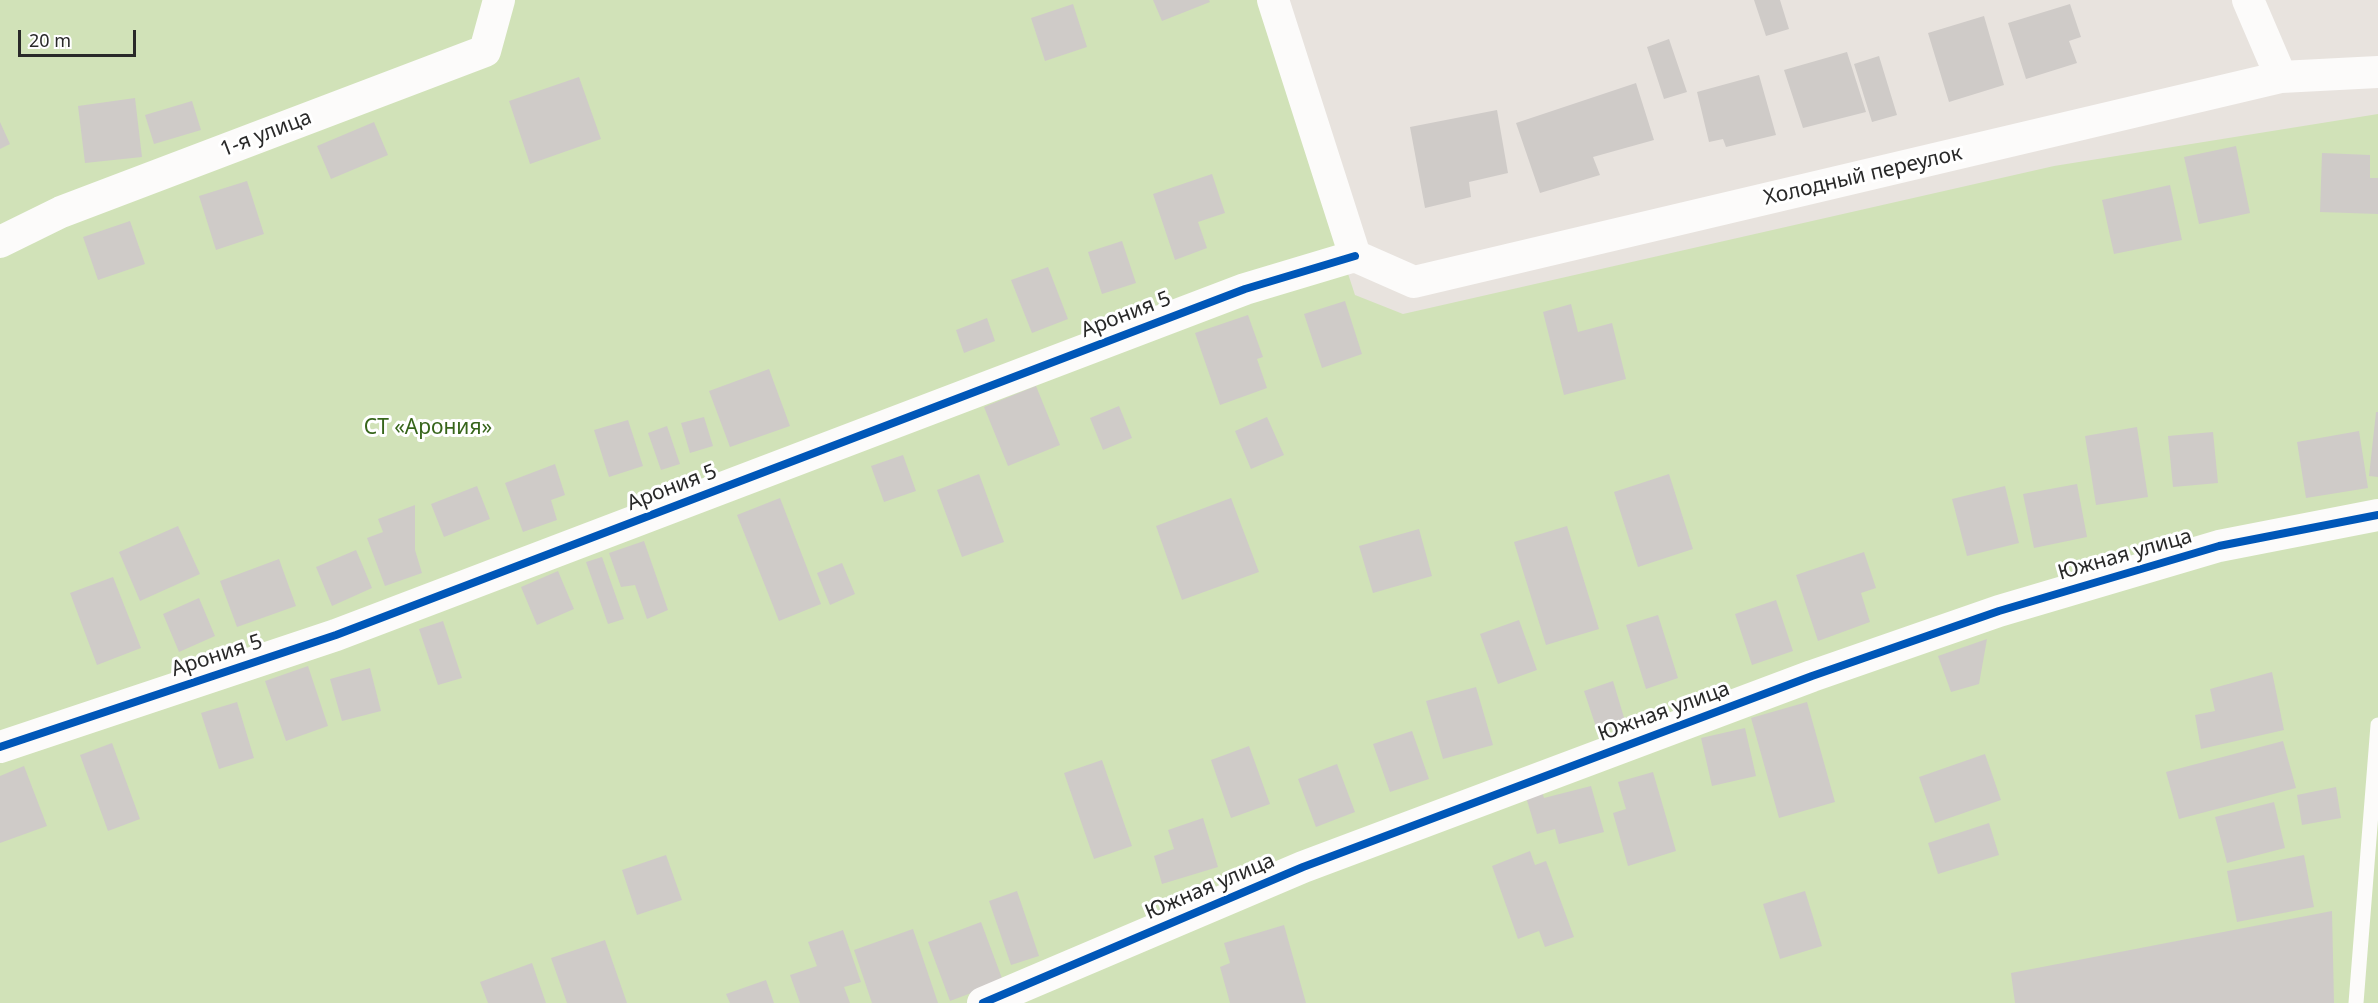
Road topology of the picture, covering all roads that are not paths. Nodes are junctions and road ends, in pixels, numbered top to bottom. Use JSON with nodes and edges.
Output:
{"nodes":[{"id":1,"x":499,"y":0,"type":"edge"},
{"id":2,"x":1273,"y":0,"type":"edge"},
{"id":3,"x":2248,"y":0,"type":"edge"},
{"id":4,"x":2378,"y":72,"type":"edge"},
{"id":5,"x":2281,"y":77,"type":"junction"},
{"id":6,"x":0,"y":242,"type":"edge"},
{"id":7,"x":1355,"y":256,"type":"junction"},
{"id":8,"x":2378,"y":515,"type":"edge"},
{"id":9,"x":2378,"y":724,"type":"edge"},
{"id":10,"x":0,"y":747,"type":"edge"},
{"id":11,"x":983,"y":1003,"type":"edge"},
{"id":12,"x":2356,"y":1003,"type":"edge"}],
"edges":[{"from":1,"to":6,"type":"street","name":"1-я улица"},
{"from":2,"to":7,"type":"street"},
{"from":3,"to":5,"type":"street"},
{"from":4,"to":5,"type":"street","name":"Холодный переулок"},
{"from":5,"to":7,"type":"street","name":"Холодный переулок"},
{"from":7,"to":10,"type":"street","name":"Арония 5"},
{"from":8,"to":11,"type":"street","name":"Южная улица"},
{"from":9,"to":12,"type":"lane"}]}
